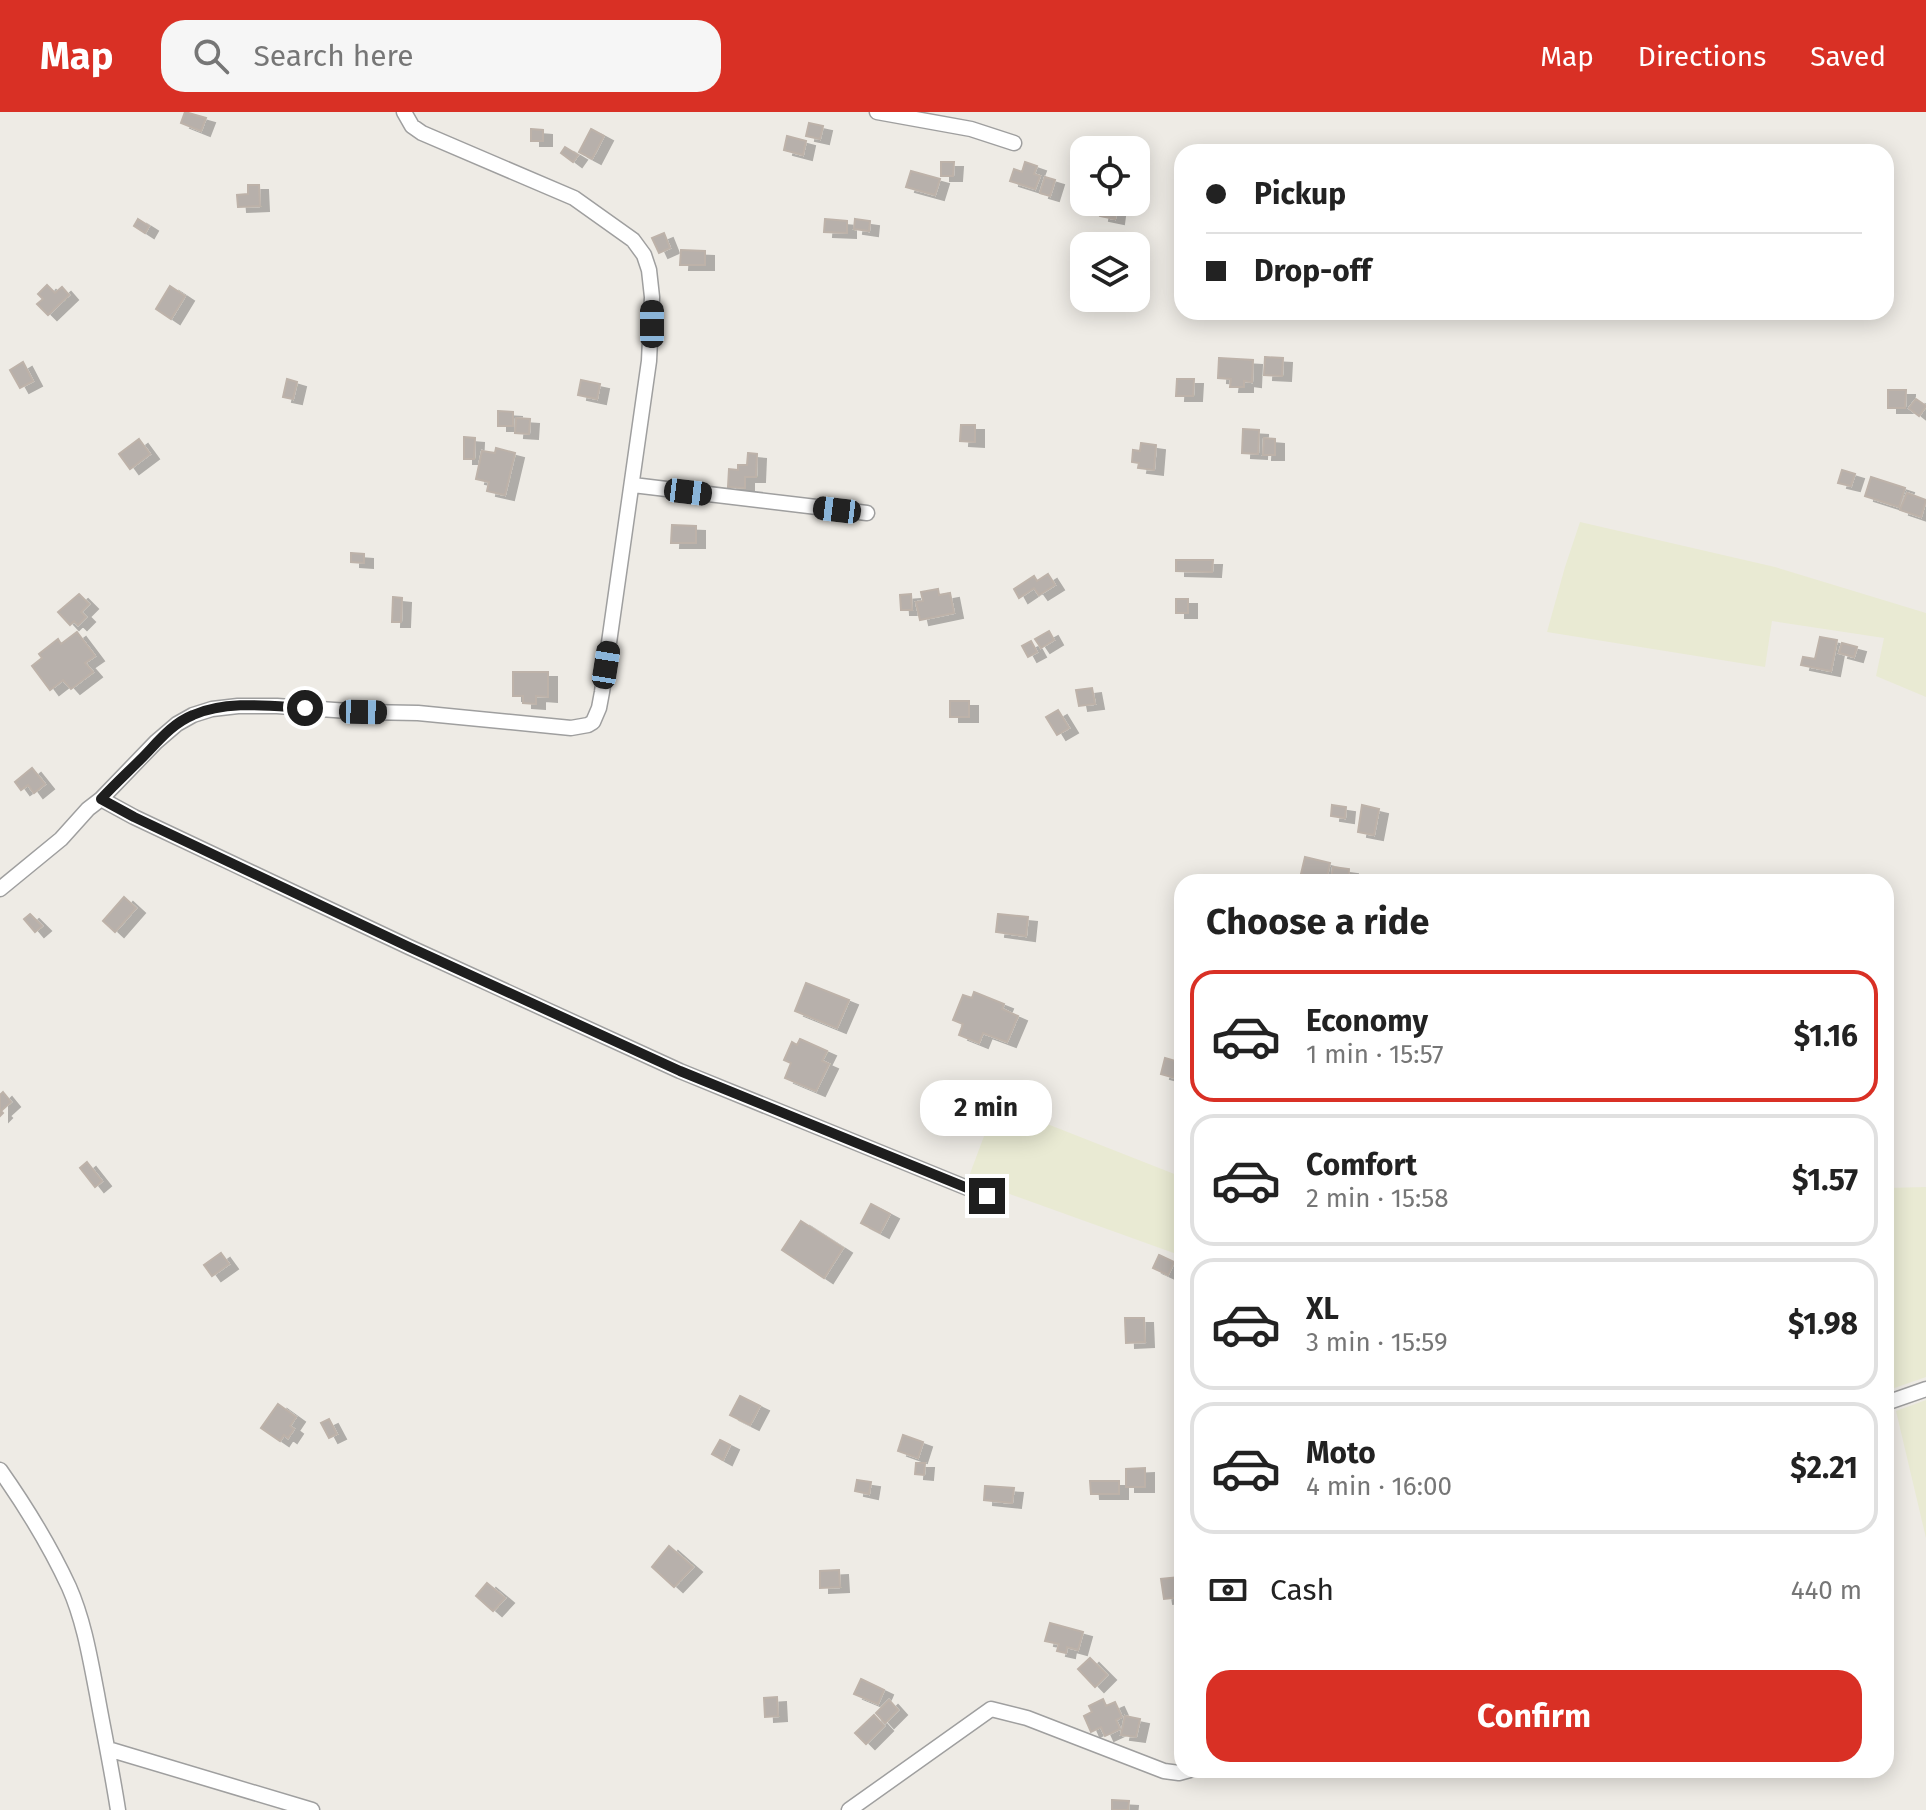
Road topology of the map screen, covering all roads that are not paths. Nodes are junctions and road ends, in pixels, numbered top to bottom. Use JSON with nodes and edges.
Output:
{"nodes":[{"id":1,"x":404,"y":112,"type":"edge"},
{"id":2,"x":877,"y":112,"type":"edge"},
{"id":3,"x":1014,"y":143,"type":"dead end"},
{"id":4,"x":633,"y":485,"type":"junction"},
{"id":5,"x":867,"y":513,"type":"dead end"},
{"id":6,"x":101,"y":799,"type":"junction"},
{"id":7,"x":0,"y":889,"type":"edge"},
{"id":8,"x":987,"y":1196,"type":"dead end"},
{"id":9,"x":1926,"y":1389,"type":"edge"},
{"id":10,"x":1894,"y":1400,"type":"edge"},
{"id":11,"x":0,"y":1470,"type":"edge"},
{"id":12,"x":108,"y":1749,"type":"junction"},
{"id":13,"x":1174,"y":1772,"type":"edge"},
{"id":14,"x":118,"y":1810,"type":"edge"},
{"id":15,"x":312,"y":1810,"type":"edge"},
{"id":16,"x":849,"y":1810,"type":"edge"}],
"edges":[{"from":1,"to":4,"type":"street"},
{"from":2,"to":3,"type":"street"},
{"from":4,"to":5,"type":"street"},
{"from":4,"to":6,"type":"street"},
{"from":6,"to":7,"type":"street"},
{"from":6,"to":8,"type":"street"},
{"from":9,"to":10,"type":"street"},
{"from":11,"to":12,"type":"street"},
{"from":12,"to":14,"type":"street"},
{"from":12,"to":15,"type":"street"},
{"from":13,"to":16,"type":"street"}]}
